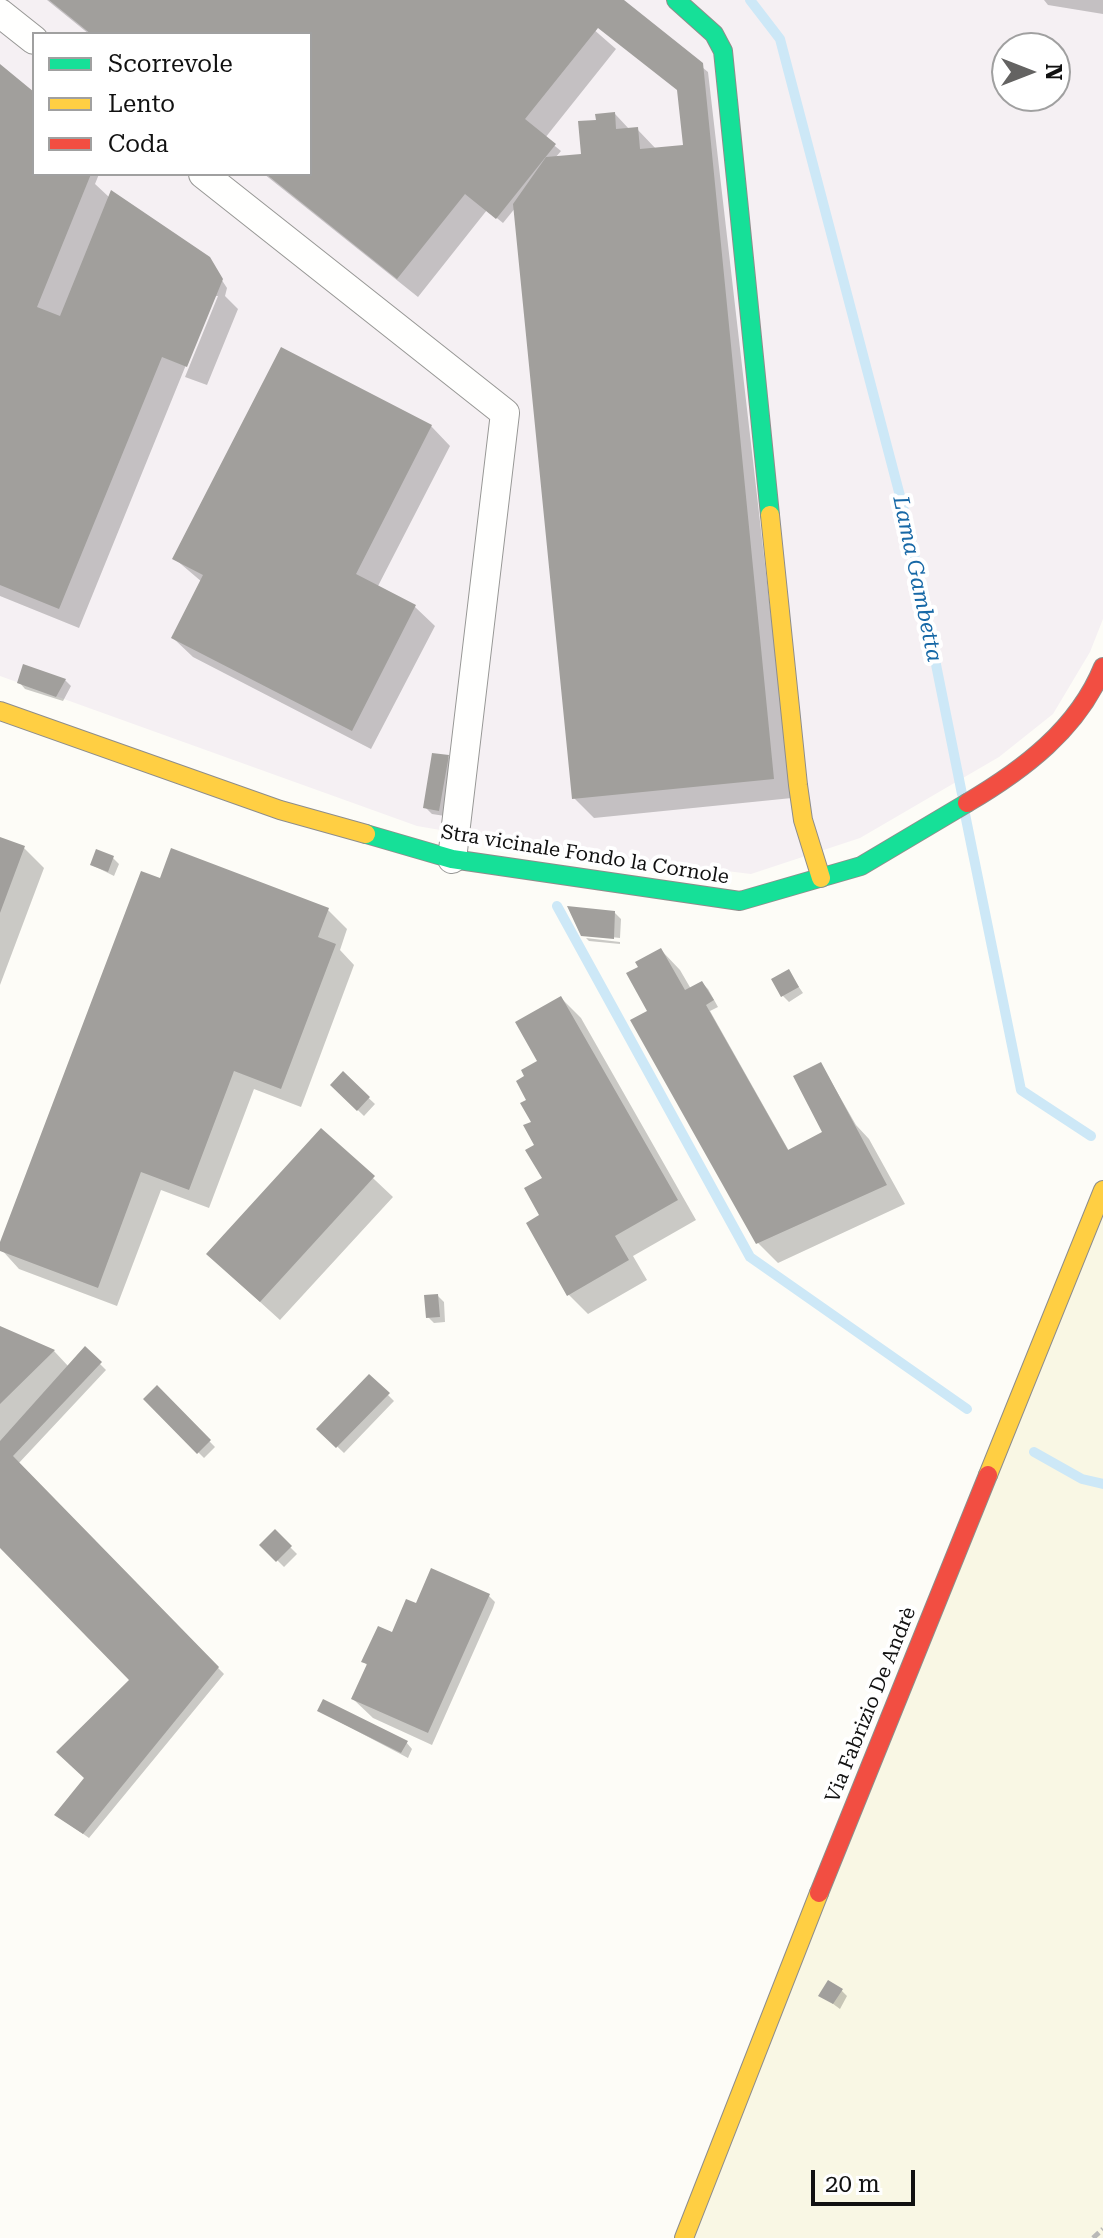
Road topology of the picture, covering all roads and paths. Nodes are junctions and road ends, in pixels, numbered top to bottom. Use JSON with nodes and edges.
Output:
{"nodes":[{"id":1,"x":676,"y":0,"type":"edge"},
{"id":2,"x":0,"y":13,"type":"edge"},
{"id":3,"x":32,"y":38,"type":"edge"},
{"id":4,"x":206,"y":176,"type":"edge"},
{"id":5,"x":1103,"y":667,"type":"edge"},
{"id":6,"x":0,"y":711,"type":"edge"},
{"id":7,"x":452,"y":859,"type":"junction"},
{"id":8,"x":821,"y":878,"type":"junction"},
{"id":9,"x":1103,"y":1190,"type":"edge"},
{"id":10,"x":1103,"y":2229,"type":"edge"},
{"id":11,"x":684,"y":2238,"type":"edge"},
{"id":12,"x":1093,"y":2238,"type":"edge"}],
"edges":[{"from":1,"to":8,"type":"street"},
{"from":2,"to":3,"type":"street"},
{"from":4,"to":7,"type":"street"},
{"from":5,"to":8,"type":"street","name":"Stra vicinale Fondo la Cornole"},
{"from":6,"to":7,"type":"street","name":"Stra vicinale Fondo la Cornole"},
{"from":7,"to":8,"type":"street","name":"Stra vicinale Fondo la Cornole"},
{"from":9,"to":11,"type":"street","name":"Via Fabrizio De Andrè"},
{"from":10,"to":12,"type":"path"}]}
